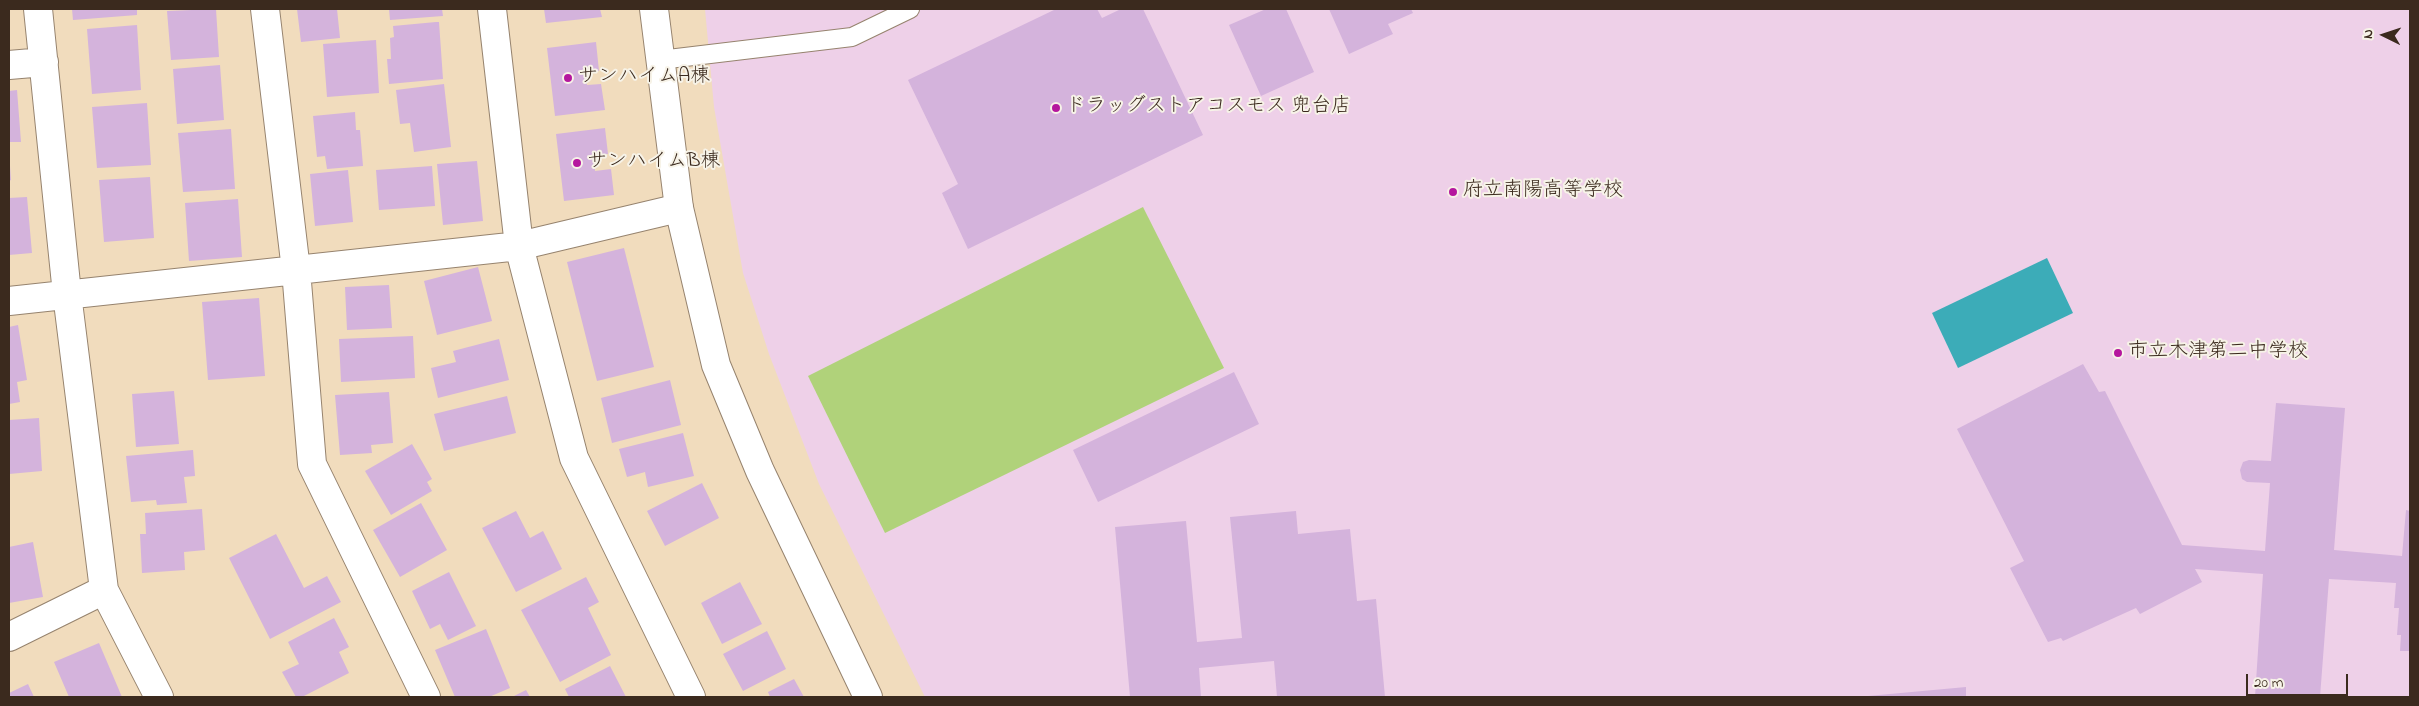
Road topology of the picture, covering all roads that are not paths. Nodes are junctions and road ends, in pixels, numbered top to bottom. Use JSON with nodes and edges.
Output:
{"nodes":[{"id":1,"x":38,"y":9,"type":"edge"},
{"id":2,"x":265,"y":9,"type":"edge"},
{"id":3,"x":492,"y":9,"type":"edge"},
{"id":4,"x":654,"y":9,"type":"edge"},
{"id":5,"x":910,"y":9,"type":"edge"},
{"id":6,"x":660,"y":60,"type":"junction"},
{"id":7,"x":44,"y":62,"type":"junction"},
{"id":8,"x":9,"y":65,"type":"edge"},
{"id":9,"x":678,"y":208,"type":"junction"},
{"id":10,"x":519,"y":246,"type":"junction"},
{"id":11,"x":296,"y":270,"type":"junction"},
{"id":12,"x":67,"y":294,"type":"junction"},
{"id":13,"x":9,"y":301,"type":"edge"},
{"id":14,"x":104,"y":590,"type":"junction"},
{"id":15,"x":9,"y":637,"type":"edge"},
{"id":16,"x":159,"y":697,"type":"edge"},
{"id":17,"x":426,"y":697,"type":"edge"},
{"id":18,"x":691,"y":697,"type":"edge"},
{"id":19,"x":868,"y":697,"type":"edge"}],
"edges":[{"from":1,"to":7,"type":"street"},
{"from":2,"to":11,"type":"street"},
{"from":3,"to":10,"type":"street"},
{"from":4,"to":6,"type":"street"},
{"from":5,"to":6,"type":"lane"},
{"from":6,"to":9,"type":"street"},
{"from":7,"to":8,"type":"street"},
{"from":7,"to":12,"type":"street"},
{"from":9,"to":10,"type":"street"},
{"from":9,"to":19,"type":"street"},
{"from":10,"to":11,"type":"street"},
{"from":10,"to":18,"type":"street"},
{"from":11,"to":12,"type":"street"},
{"from":11,"to":17,"type":"street"},
{"from":12,"to":13,"type":"street"},
{"from":12,"to":14,"type":"street"},
{"from":14,"to":15,"type":"street"},
{"from":14,"to":16,"type":"street"}]}
